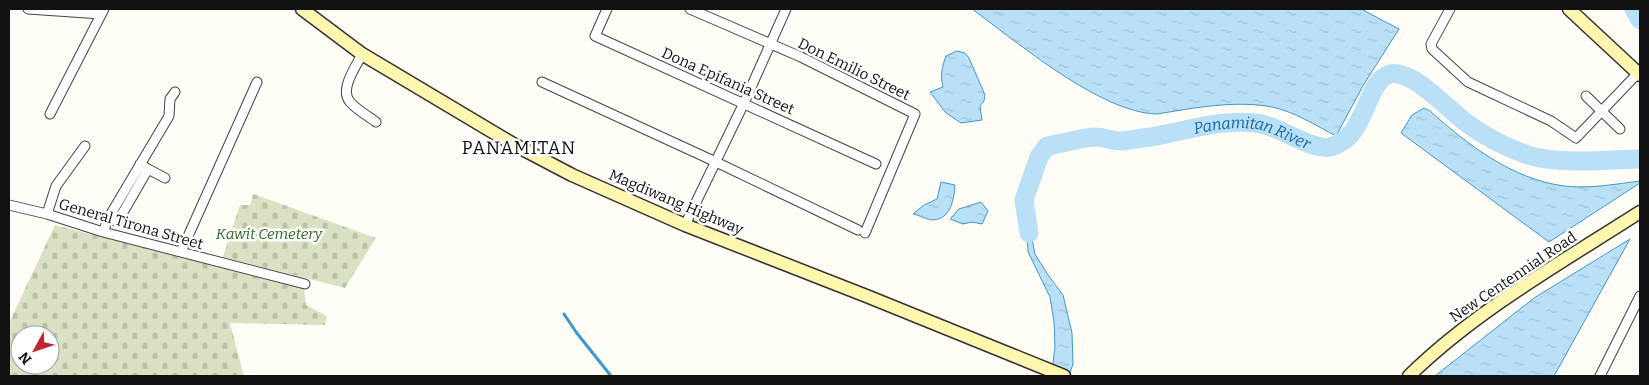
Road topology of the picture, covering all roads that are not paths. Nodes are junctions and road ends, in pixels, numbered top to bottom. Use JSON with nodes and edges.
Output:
{"nodes":[{"id":1,"x":28,"y":9,"type":"edge"},
{"id":2,"x":302,"y":9,"type":"edge"},
{"id":3,"x":607,"y":9,"type":"edge"},
{"id":4,"x":690,"y":9,"type":"edge"},
{"id":5,"x":786,"y":9,"type":"edge"},
{"id":6,"x":1450,"y":9,"type":"edge"},
{"id":7,"x":1569,"y":9,"type":"edge"},
{"id":8,"x":103,"y":11,"type":"edge"},
{"id":9,"x":770,"y":44,"type":"junction"},
{"id":10,"x":362,"y":54,"type":"junction"},
{"id":11,"x":1639,"y":74,"type":"edge"},
{"id":12,"x":257,"y":82,"type":"dead end"},
{"id":13,"x":542,"y":82,"type":"dead end"},
{"id":14,"x":175,"y":92,"type":"dead end"},
{"id":15,"x":1586,"y":96,"type":"dead end"},
{"id":16,"x":744,"y":103,"type":"junction"},
{"id":17,"x":1602,"y":111,"type":"junction"},
{"id":18,"x":50,"y":114,"type":"dead end"},
{"id":19,"x":376,"y":122,"type":"dead end"},
{"id":20,"x":1620,"y":129,"type":"dead end"},
{"id":21,"x":85,"y":146,"type":"dead end"},
{"id":22,"x":716,"y":162,"type":"junction"},
{"id":23,"x":876,"y":164,"type":"dead end"},
{"id":24,"x":144,"y":167,"type":"junction"},
{"id":25,"x":166,"y":178,"type":"dead end"},
{"id":26,"x":9,"y":205,"type":"edge"},
{"id":27,"x":1640,"y":212,"type":"edge"},
{"id":28,"x":47,"y":214,"type":"junction"},
{"id":29,"x":686,"y":225,"type":"junction"},
{"id":30,"x":103,"y":232,"type":"junction"},
{"id":31,"x":181,"y":252,"type":"junction"},
{"id":32,"x":305,"y":284,"type":"dead end"},
{"id":33,"x":1640,"y":296,"type":"edge"},
{"id":34,"x":1064,"y":376,"type":"edge"},
{"id":35,"x":1409,"y":376,"type":"edge"},
{"id":36,"x":1600,"y":376,"type":"edge"}],
"edges":[{"from":1,"to":8,"type":"street"},
{"from":2,"to":10,"type":"main road","name":"Magdiwang Highway"},
{"from":3,"to":16,"type":"street","name":"Dona Epifania Street"},
{"from":4,"to":9,"type":"street","name":"Don Emilio Street"},
{"from":5,"to":9,"type":"street"},
{"from":6,"to":17,"type":"street"},
{"from":7,"to":11,"type":"main road"},
{"from":8,"to":18,"type":"street"},
{"from":9,"to":16,"type":"street"},
{"from":9,"to":22,"type":"street","name":"Don Emilio Street"},
{"from":10,"to":19,"type":"street"},
{"from":10,"to":29,"type":"main road","name":"Magdiwang Highway"},
{"from":11,"to":17,"type":"street"},
{"from":12,"to":31,"type":"street"},
{"from":13,"to":22,"type":"street","name":"Don Emilio Street"},
{"from":14,"to":24,"type":"street"},
{"from":15,"to":17,"type":"street"},
{"from":16,"to":22,"type":"street"},
{"from":16,"to":23,"type":"street","name":"Dona Epifania Street"},
{"from":17,"to":20,"type":"street"},
{"from":21,"to":28,"type":"street"},
{"from":22,"to":29,"type":"street"},
{"from":24,"to":25,"type":"street"},
{"from":24,"to":30,"type":"street"},
{"from":26,"to":28,"type":"street","name":"General Tirona Street"},
{"from":27,"to":35,"type":"main road","name":"New Centennial Road"},
{"from":28,"to":30,"type":"street","name":"General Tirona Street"},
{"from":29,"to":34,"type":"main road","name":"Magdiwang Highway"},
{"from":30,"to":31,"type":"street","name":"General Tirona Street"},
{"from":31,"to":32,"type":"street","name":"General Tirona Street"},
{"from":33,"to":36,"type":"street"}]}
